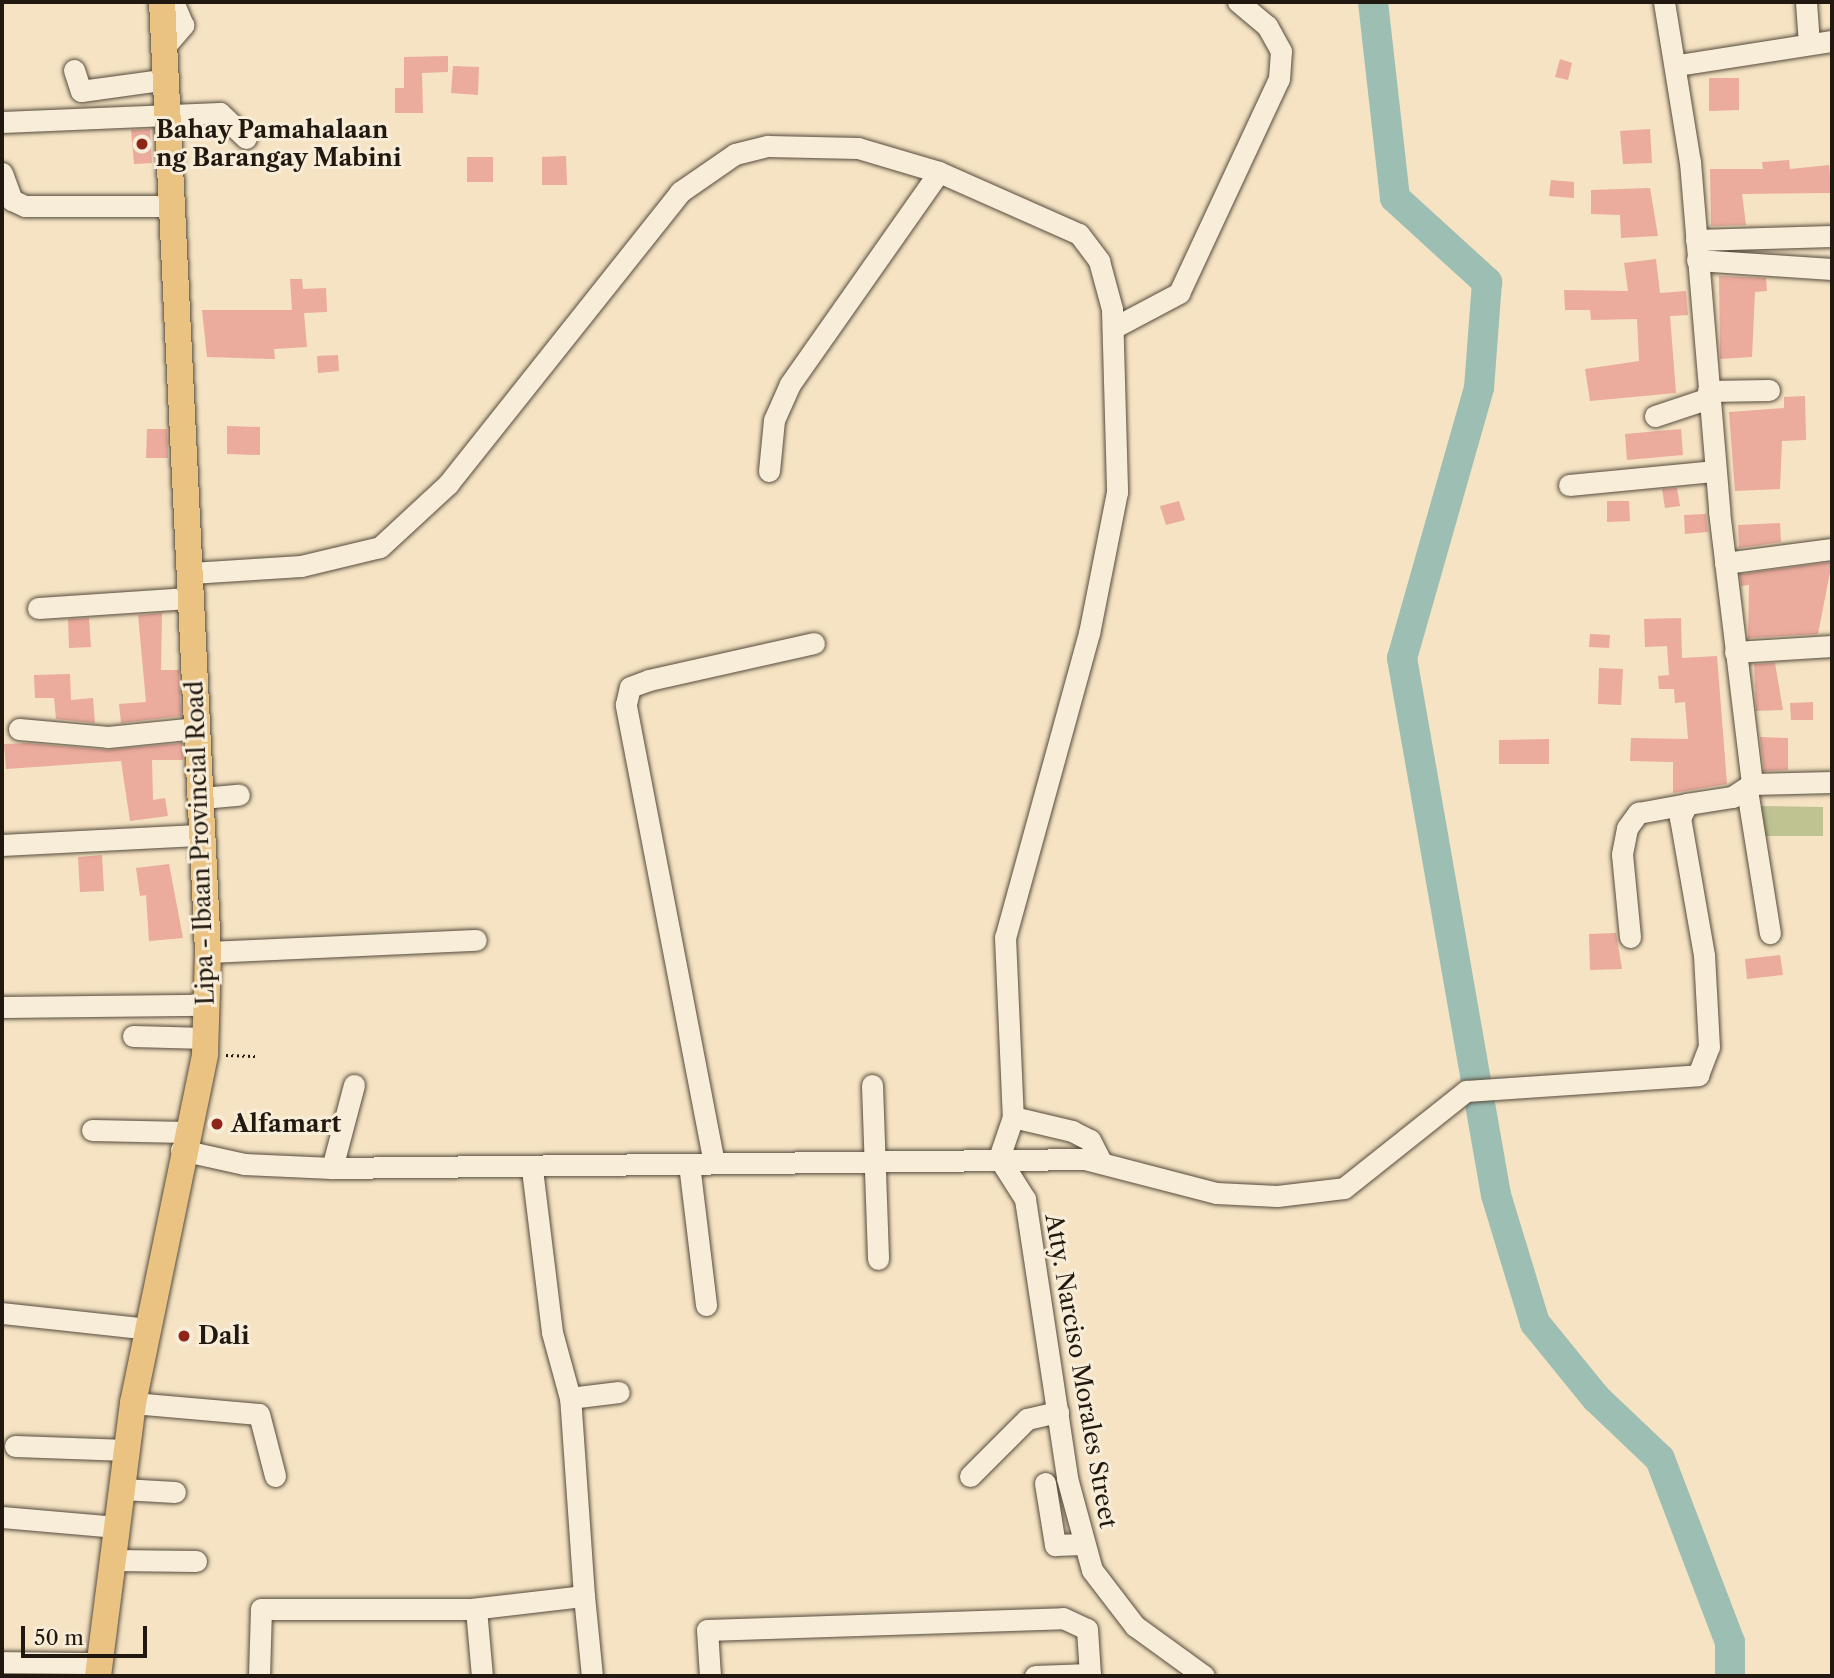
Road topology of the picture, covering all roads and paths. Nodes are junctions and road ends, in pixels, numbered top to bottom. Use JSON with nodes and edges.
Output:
{"nodes":[{"id":1,"x":162,"y":2,"type":"edge"},
{"id":2,"x":173,"y":2,"type":"edge"},
{"id":3,"x":1238,"y":2,"type":"edge"},
{"id":4,"x":1664,"y":2,"type":"edge"},
{"id":5,"x":1806,"y":2,"type":"edge"},
{"id":6,"x":1832,"y":41,"type":"edge"},
{"id":7,"x":1809,"y":44,"type":"junction"},
{"id":8,"x":165,"y":46,"type":"junction"},
{"id":9,"x":1678,"y":65,"type":"junction"},
{"id":10,"x":74,"y":70,"type":"dead end"},
{"id":11,"x":167,"y":79,"type":"junction"},
{"id":12,"x":170,"y":114,"type":"junction"},
{"id":13,"x":2,"y":122,"type":"edge"},
{"id":14,"x":246,"y":138,"type":"dead end"},
{"id":15,"x":939,"y":172,"type":"junction"},
{"id":16,"x":2,"y":173,"type":"edge"},
{"id":17,"x":174,"y":206,"type":"junction"},
{"id":18,"x":1832,"y":236,"type":"edge"},
{"id":19,"x":1697,"y":250,"type":"junction"},
{"id":20,"x":1832,"y":269,"type":"edge"},
{"id":21,"x":1113,"y":328,"type":"junction"},
{"id":22,"x":1769,"y":390,"type":"dead end"},
{"id":23,"x":1709,"y":395,"type":"junction"},
{"id":24,"x":1655,"y":416,"type":"dead end"},
{"id":25,"x":769,"y":471,"type":"dead end"},
{"id":26,"x":1716,"y":471,"type":"junction"},
{"id":27,"x":1569,"y":485,"type":"dead end"},
{"id":28,"x":1832,"y":549,"type":"edge"},
{"id":29,"x":1725,"y":563,"type":"junction"},
{"id":30,"x":190,"y":586,"type":"junction"},
{"id":31,"x":38,"y":608,"type":"dead end"},
{"id":32,"x":814,"y":643,"type":"dead end"},
{"id":33,"x":1832,"y":646,"type":"edge"},
{"id":34,"x":1735,"y":652,"type":"junction"},
{"id":35,"x":198,"y":728,"type":"junction"},
{"id":36,"x":19,"y":729,"type":"dead end"},
{"id":37,"x":1832,"y":782,"type":"edge"},
{"id":38,"x":1749,"y":787,"type":"junction"},
{"id":39,"x":239,"y":795,"type":"dead end"},
{"id":40,"x":201,"y":798,"type":"junction"},
{"id":41,"x":1687,"y":804,"type":"junction"},
{"id":42,"x":202,"y":835,"type":"junction"},
{"id":43,"x":2,"y":845,"type":"edge"},
{"id":44,"x":1770,"y":933,"type":"dead end"},
{"id":45,"x":1630,"y":937,"type":"dead end"},
{"id":46,"x":476,"y":940,"type":"dead end"},
{"id":47,"x":208,"y":951,"type":"junction"},
{"id":48,"x":206,"y":1004,"type":"junction"},
{"id":49,"x":2,"y":1007,"type":"edge"},
{"id":50,"x":133,"y":1036,"type":"dead end"},
{"id":51,"x":206,"y":1046,"type":"junction"},
{"id":52,"x":255,"y":1056,"type":"dead end"},
{"id":53,"x":354,"y":1085,"type":"dead end"},
{"id":54,"x":873,"y":1085,"type":"dead end"},
{"id":55,"x":1013,"y":1117,"type":"junction"},
{"id":56,"x":92,"y":1130,"type":"dead end"},
{"id":57,"x":183,"y":1141,"type":"junction"},
{"id":58,"x":999,"y":1158,"type":"junction"},
{"id":59,"x":876,"y":1159,"type":"junction"},
{"id":60,"x":1101,"y":1162,"type":"junction"},
{"id":61,"x":714,"y":1163,"type":"junction"},
{"id":62,"x":690,"y":1164,"type":"junction"},
{"id":63,"x":332,"y":1168,"type":"junction"},
{"id":64,"x":532,"y":1168,"type":"junction"},
{"id":65,"x":878,"y":1259,"type":"dead end"},
{"id":66,"x":706,"y":1305,"type":"dead end"},
{"id":67,"x":2,"y":1313,"type":"edge"},
{"id":68,"x":149,"y":1329,"type":"junction"},
{"id":69,"x":619,"y":1392,"type":"dead end"},
{"id":70,"x":570,"y":1398,"type":"junction"},
{"id":71,"x":133,"y":1403,"type":"junction"},
{"id":72,"x":1058,"y":1412,"type":"junction"},
{"id":73,"x":15,"y":1446,"type":"dead end"},
{"id":74,"x":127,"y":1450,"type":"junction"},
{"id":75,"x":275,"y":1475,"type":"dead end"},
{"id":76,"x":970,"y":1476,"type":"dead end"},
{"id":77,"x":1045,"y":1483,"type":"dead end"},
{"id":78,"x":122,"y":1489,"type":"junction"},
{"id":79,"x":175,"y":1492,"type":"dead end"},
{"id":80,"x":2,"y":1517,"type":"edge"},
{"id":81,"x":117,"y":1527,"type":"junction"},
{"id":82,"x":1083,"y":1544,"type":"junction"},
{"id":83,"x":113,"y":1560,"type":"junction"},
{"id":84,"x":196,"y":1561,"type":"dead end"},
{"id":85,"x":584,"y":1596,"type":"junction"},
{"id":86,"x":476,"y":1609,"type":"junction"},
{"id":87,"x":2,"y":1662,"type":"edge"},
{"id":88,"x":99,"y":1670,"type":"edge"},
{"id":89,"x":1090,"y":1675,"type":"edge"},
{"id":90,"x":259,"y":1676,"type":"edge"},
{"id":91,"x":482,"y":1676,"type":"edge"},
{"id":92,"x":592,"y":1676,"type":"edge"},
{"id":93,"x":710,"y":1676,"type":"edge"},
{"id":94,"x":1035,"y":1676,"type":"edge"},
{"id":95,"x":1204,"y":1676,"type":"edge"}],
"edges":[{"from":1,"to":8,"type":"main road","name":"Lipa - Ibaan Provincial Road"},
{"from":2,"to":8,"type":"street"},
{"from":3,"to":21,"type":"street"},
{"from":4,"to":9,"type":"street"},
{"from":5,"to":7,"type":"street"},
{"from":6,"to":7,"type":"street"},
{"from":7,"to":9,"type":"street"},
{"from":8,"to":11,"type":"main road","name":"Lipa - Ibaan Provincial Road"},
{"from":9,"to":19,"type":"street"},
{"from":10,"to":11,"type":"street"},
{"from":11,"to":12,"type":"main road","name":"Lipa - Ibaan Provincial Road"},
{"from":12,"to":13,"type":"street"},
{"from":12,"to":14,"type":"street"},
{"from":12,"to":17,"type":"main road","name":"Lipa - Ibaan Provincial Road"},
{"from":15,"to":21,"type":"street"},
{"from":15,"to":25,"type":"street"},
{"from":15,"to":30,"type":"street"},
{"from":16,"to":17,"type":"street"},
{"from":17,"to":30,"type":"main road","name":"Lipa - Ibaan Provincial Road"},
{"from":18,"to":19,"type":"street"},
{"from":19,"to":20,"type":"street"},
{"from":19,"to":23,"type":"street"},
{"from":21,"to":55,"type":"street"},
{"from":22,"to":23,"type":"street"},
{"from":23,"to":24,"type":"street"},
{"from":23,"to":26,"type":"street"},
{"from":26,"to":27,"type":"street"},
{"from":26,"to":29,"type":"street"},
{"from":28,"to":29,"type":"street"},
{"from":29,"to":34,"type":"street"},
{"from":30,"to":31,"type":"street"},
{"from":30,"to":35,"type":"main road","name":"Lipa - Ibaan Provincial Road"},
{"from":32,"to":61,"type":"street"},
{"from":33,"to":34,"type":"street"},
{"from":34,"to":38,"type":"street"},
{"from":35,"to":36,"type":"street"},
{"from":35,"to":40,"type":"main road","name":"Lipa - Ibaan Provincial Road"},
{"from":37,"to":38,"type":"street"},
{"from":38,"to":41,"type":"street"},
{"from":38,"to":44,"type":"street"},
{"from":39,"to":40,"type":"street"},
{"from":40,"to":42,"type":"main road","name":"Lipa - Ibaan Provincial Road"},
{"from":41,"to":45,"type":"street"},
{"from":41,"to":60,"type":"street"},
{"from":42,"to":43,"type":"street"},
{"from":42,"to":47,"type":"main road","name":"Lipa - Ibaan Provincial Road"},
{"from":46,"to":47,"type":"street"},
{"from":47,"to":48,"type":"main road","name":"Lipa - Ibaan Provincial Road"},
{"from":48,"to":49,"type":"street"},
{"from":48,"to":51,"type":"main road","name":"Lipa - Ibaan Provincial Road"},
{"from":50,"to":51,"type":"street"},
{"from":51,"to":52,"type":"path"},
{"from":51,"to":57,"type":"main road","name":"Lipa - Ibaan Provincial Road"},
{"from":53,"to":63,"type":"street"},
{"from":54,"to":59,"type":"street"},
{"from":55,"to":58,"type":"street"},
{"from":55,"to":60,"type":"street"},
{"from":56,"to":57,"type":"street"},
{"from":57,"to":63,"type":"street"},
{"from":57,"to":68,"type":"main road","name":"Lipa - Ibaan Provincial Road"},
{"from":58,"to":59,"type":"street"},
{"from":58,"to":60,"type":"street"},
{"from":58,"to":72,"type":"street","name":"Atty. Narciso Morales Street"},
{"from":59,"to":61,"type":"street"},
{"from":59,"to":65,"type":"street"},
{"from":61,"to":62,"type":"street"},
{"from":62,"to":64,"type":"street"},
{"from":62,"to":66,"type":"street"},
{"from":63,"to":64,"type":"street"},
{"from":64,"to":70,"type":"street"},
{"from":67,"to":68,"type":"street"},
{"from":68,"to":71,"type":"main road","name":"Lipa - Ibaan Provincial Road"},
{"from":69,"to":70,"type":"street"},
{"from":70,"to":85,"type":"street"},
{"from":71,"to":74,"type":"main road","name":"Lipa - Ibaan Provincial Road"},
{"from":71,"to":75,"type":"street"},
{"from":72,"to":76,"type":"street"},
{"from":72,"to":82,"type":"street","name":"Atty. Narciso Morales Street"},
{"from":73,"to":74,"type":"street"},
{"from":74,"to":78,"type":"main road","name":"Lipa - Ibaan Provincial Road"},
{"from":77,"to":82,"type":"street"},
{"from":78,"to":79,"type":"street"},
{"from":78,"to":81,"type":"main road","name":"Lipa - Ibaan Provincial Road"},
{"from":80,"to":81,"type":"street"},
{"from":81,"to":83,"type":"main road","name":"Lipa - Ibaan Provincial Road"},
{"from":82,"to":95,"type":"street","name":"Atty. Narciso Morales Street"},
{"from":83,"to":84,"type":"street"},
{"from":83,"to":88,"type":"main road","name":"Lipa - Ibaan Provincial Road"},
{"from":85,"to":86,"type":"street"},
{"from":85,"to":92,"type":"street"},
{"from":86,"to":90,"type":"street"},
{"from":86,"to":91,"type":"street"},
{"from":87,"to":88,"type":"street"},
{"from":89,"to":93,"type":"street"},
{"from":89,"to":94,"type":"street"}]}
